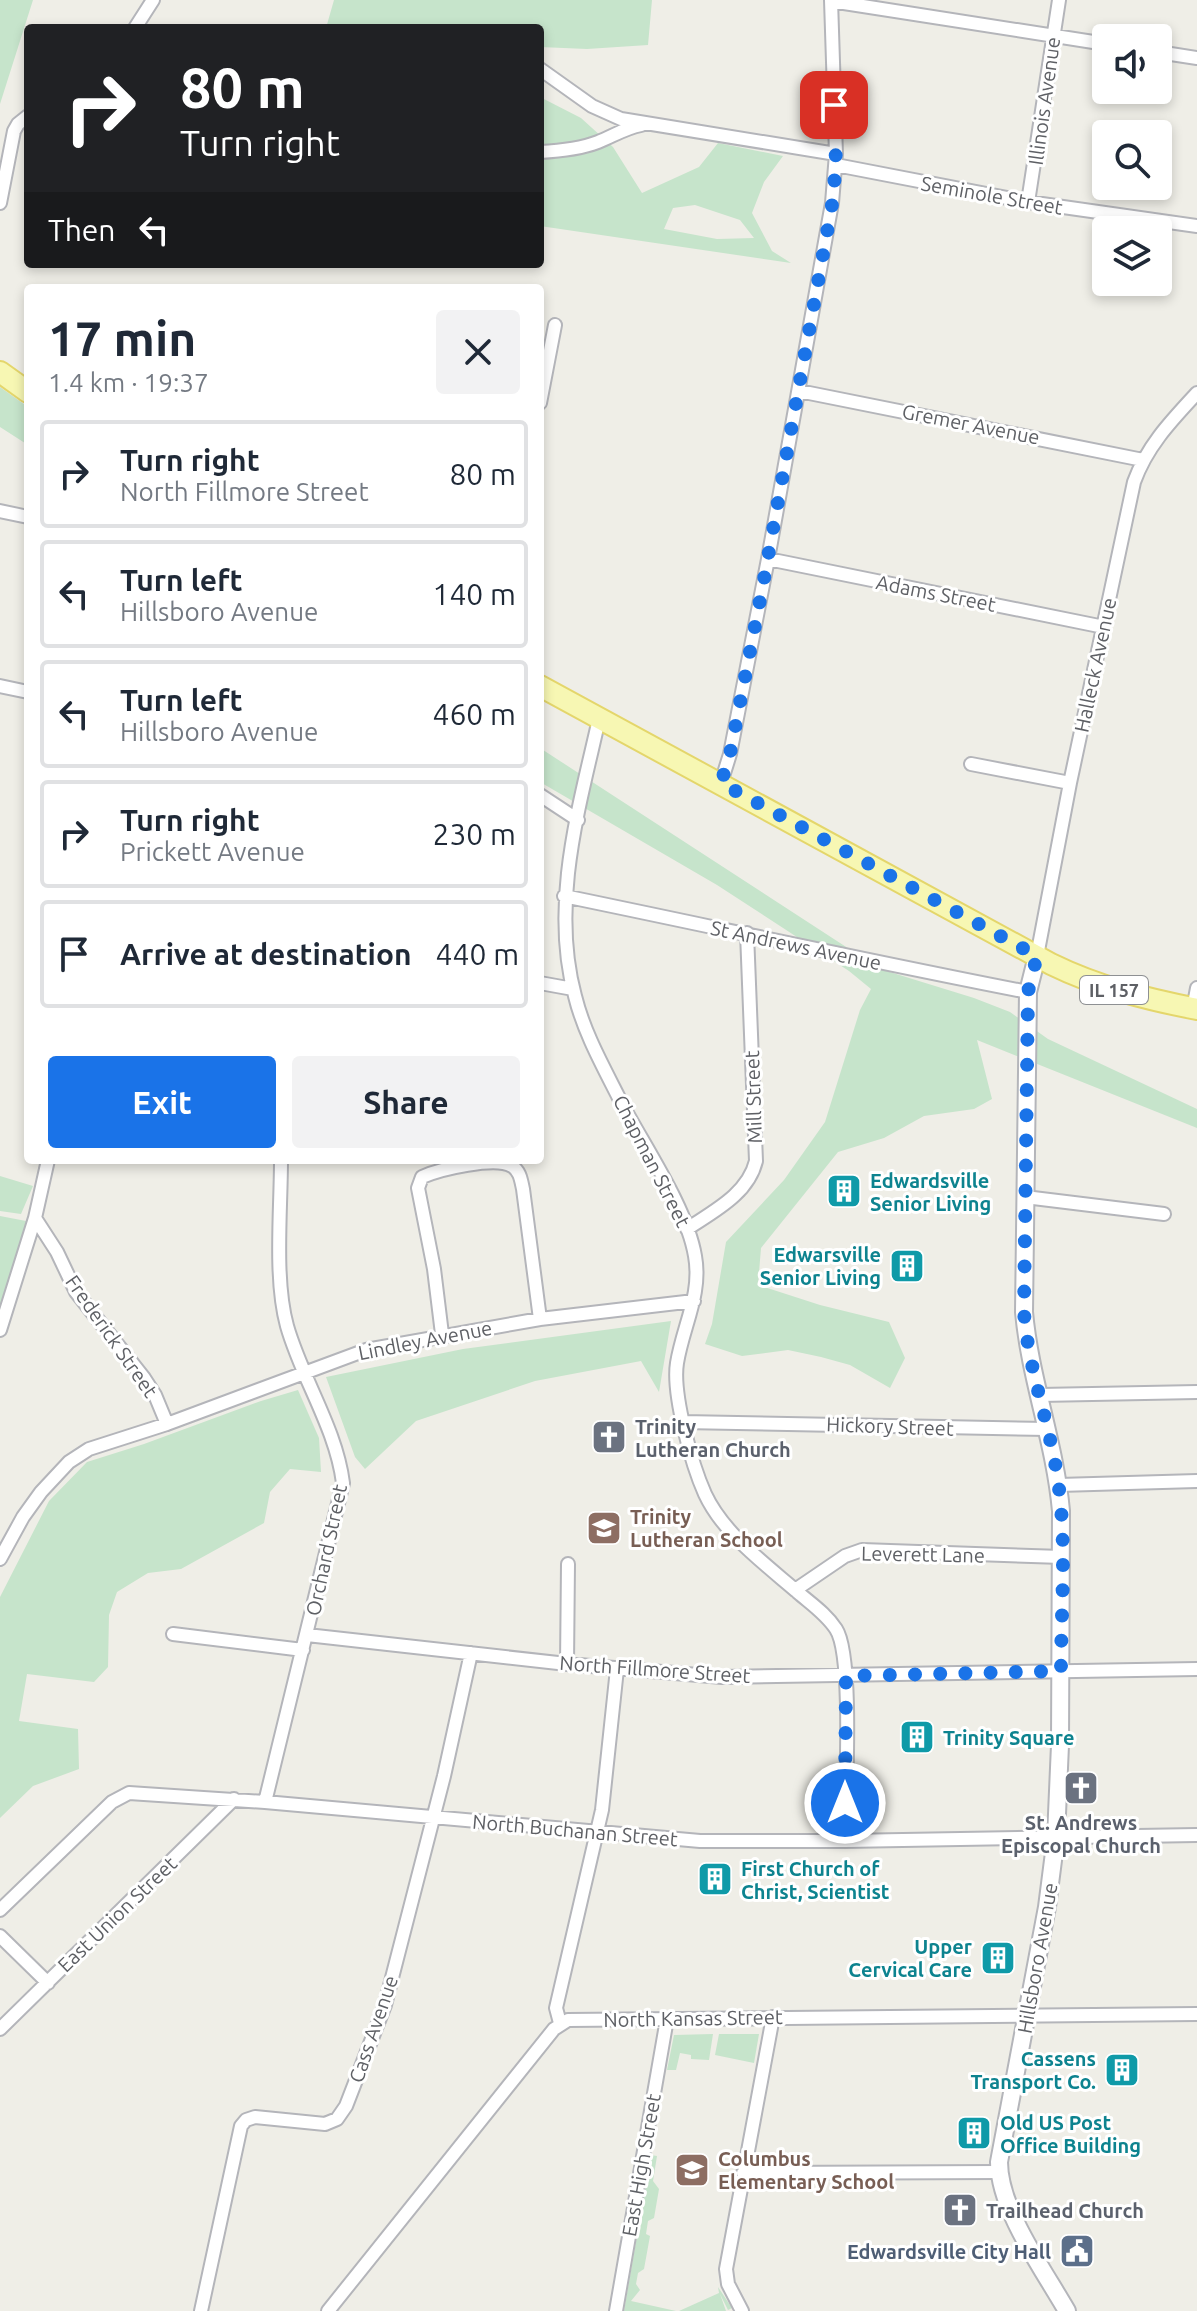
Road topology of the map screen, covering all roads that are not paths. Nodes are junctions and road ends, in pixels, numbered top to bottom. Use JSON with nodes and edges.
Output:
{"nodes":[{"id":1,"x":153,"y":0,"type":"edge"},
{"id":2,"x":831,"y":0,"type":"edge"},
{"id":3,"x":1059,"y":0,"type":"edge"},
{"id":4,"x":138,"y":24,"type":"edge"},
{"id":5,"x":1053,"y":36,"type":"junction"},
{"id":6,"x":1092,"y":42,"type":"edge"},
{"id":7,"x":1172,"y":54,"type":"edge"},
{"id":8,"x":1197,"y":58,"type":"edge"},
{"id":9,"x":544,"y":71,"type":"edge"},
{"id":10,"x":24,"y":119,"type":"edge"},
{"id":11,"x":648,"y":123,"type":"junction"},
{"id":12,"x":544,"y":152,"type":"edge"},
{"id":13,"x":836,"y":159,"type":"junction"},
{"id":14,"x":1028,"y":202,"type":"junction"},
{"id":15,"x":0,"y":203,"type":"edge"},
{"id":16,"x":1197,"y":226,"type":"edge"},
{"id":17,"x":555,"y":325,"type":"dead end"},
{"id":18,"x":0,"y":372,"type":"edge"},
{"id":19,"x":544,"y":382,"type":"edge"},
{"id":20,"x":24,"y":389,"type":"edge"},
{"id":21,"x":799,"y":391,"type":"junction"},
{"id":22,"x":1197,"y":393,"type":"edge"},
{"id":23,"x":1143,"y":460,"type":"junction"},
{"id":24,"x":0,"y":511,"type":"edge"},
{"id":25,"x":24,"y":516,"type":"edge"},
{"id":26,"x":768,"y":559,"type":"junction"},
{"id":27,"x":1104,"y":627,"type":"junction"},
{"id":28,"x":0,"y":686,"type":"edge"},
{"id":29,"x":544,"y":688,"type":"edge"},
{"id":30,"x":24,"y":691,"type":"edge"},
{"id":31,"x":599,"y":719,"type":"junction"},
{"id":32,"x":971,"y":764,"type":"dead end"},
{"id":33,"x":721,"y":783,"type":"junction"},
{"id":34,"x":1070,"y":783,"type":"junction"},
{"id":35,"x":544,"y":798,"type":"edge"},
{"id":36,"x":578,"y":820,"type":"junction"},
{"id":37,"x":564,"y":896,"type":"junction"},
{"id":38,"x":747,"y":933,"type":"junction"},
{"id":39,"x":1037,"y":956,"type":"junction"},
{"id":40,"x":544,"y":984,"type":"edge"},
{"id":41,"x":573,"y":989,"type":"junction"},
{"id":42,"x":1028,"y":992,"type":"junction"},
{"id":43,"x":1196,"y":1002,"type":"edge"},
{"id":44,"x":47,"y":1164,"type":"edge"},
{"id":45,"x":281,"y":1164,"type":"edge"},
{"id":46,"x":486,"y":1164,"type":"edge"},
{"id":47,"x":507,"y":1164,"type":"edge"},
{"id":48,"x":1025,"y":1197,"type":"junction"},
{"id":49,"x":1164,"y":1214,"type":"dead end"},
{"id":50,"x":35,"y":1218,"type":"junction"},
{"id":51,"x":687,"y":1229,"type":"junction"},
{"id":52,"x":694,"y":1301,"type":"junction"},
{"id":53,"x":540,"y":1319,"type":"junction"},
{"id":54,"x":0,"y":1330,"type":"edge"},
{"id":55,"x":442,"y":1334,"type":"junction"},
{"id":56,"x":303,"y":1374,"type":"junction"},
{"id":57,"x":1197,"y":1392,"type":"edge"},
{"id":58,"x":1040,"y":1395,"type":"junction"},
{"id":59,"x":683,"y":1422,"type":"junction"},
{"id":60,"x":167,"y":1424,"type":"junction"},
{"id":61,"x":1048,"y":1429,"type":"junction"},
{"id":62,"x":1197,"y":1481,"type":"edge"},
{"id":63,"x":1059,"y":1485,"type":"junction"},
{"id":64,"x":1062,"y":1557,"type":"junction"},
{"id":65,"x":0,"y":1559,"type":"edge"},
{"id":66,"x":568,"y":1564,"type":"dead end"},
{"id":67,"x":795,"y":1590,"type":"junction"},
{"id":68,"x":173,"y":1634,"type":"dead end"},
{"id":69,"x":307,"y":1635,"type":"junction"},
{"id":70,"x":303,"y":1650,"type":"junction"},
{"id":71,"x":471,"y":1653,"type":"junction"},
{"id":72,"x":567,"y":1664,"type":"junction"},
{"id":73,"x":617,"y":1669,"type":"junction"},
{"id":74,"x":1197,"y":1669,"type":"edge"},
{"id":75,"x":1061,"y":1671,"type":"junction"},
{"id":76,"x":846,"y":1676,"type":"junction"},
{"id":77,"x":234,"y":1799,"type":"junction"},
{"id":78,"x":265,"y":1802,"type":"junction"},
{"id":79,"x":433,"y":1817,"type":"junction"},
{"id":80,"x":598,"y":1833,"type":"junction"},
{"id":81,"x":1197,"y":1835,"type":"edge"},
{"id":82,"x":1056,"y":1837,"type":"junction"},
{"id":83,"x":845,"y":1841,"type":"junction"},
{"id":84,"x":0,"y":1910,"type":"edge"},
{"id":85,"x":0,"y":1936,"type":"edge"},
{"id":86,"x":48,"y":1983,"type":"junction"},
{"id":87,"x":1197,"y":2014,"type":"edge"},
{"id":88,"x":1026,"y":2015,"type":"junction"},
{"id":89,"x":773,"y":2017,"type":"junction"},
{"id":90,"x":667,"y":2019,"type":"junction"},
{"id":91,"x":560,"y":2023,"type":"junction"},
{"id":92,"x":0,"y":2029,"type":"edge"},
{"id":93,"x":999,"y":2172,"type":"junction"},
{"id":94,"x":743,"y":2173,"type":"junction"},
{"id":95,"x":201,"y":2311,"type":"edge"},
{"id":96,"x":328,"y":2311,"type":"edge"},
{"id":97,"x":616,"y":2311,"type":"edge"},
{"id":98,"x":742,"y":2311,"type":"edge"},
{"id":99,"x":1067,"y":2311,"type":"edge"}],
"edges":[{"from":1,"to":4,"type":"street"},
{"from":2,"to":5,"type":"street"},
{"from":2,"to":13,"type":"street"},
{"from":3,"to":5,"type":"street","name":"Illinois Avenue"},
{"from":5,"to":6,"type":"street"},
{"from":5,"to":14,"type":"street","name":"Illinois Avenue"},
{"from":7,"to":8,"type":"street"},
{"from":9,"to":11,"type":"street","name":"Seminole Street"},
{"from":10,"to":15,"type":"street"},
{"from":11,"to":12,"type":"street"},
{"from":11,"to":13,"type":"street","name":"Seminole Street"},
{"from":13,"to":14,"type":"street","name":"Seminole Street"},
{"from":13,"to":21,"type":"street"},
{"from":14,"to":16,"type":"street","name":"Seminole Street"},
{"from":17,"to":19,"type":"street"},
{"from":18,"to":20,"type":"main road"},
{"from":21,"to":23,"type":"street","name":"Gremer Avenue"},
{"from":21,"to":26,"type":"street"},
{"from":22,"to":23,"type":"street","name":"Halleck Avenue"},
{"from":23,"to":27,"type":"street","name":"Halleck Avenue"},
{"from":24,"to":25,"type":"street"},
{"from":26,"to":27,"type":"street","name":"Adams Street"},
{"from":26,"to":33,"type":"street"},
{"from":27,"to":34,"type":"street","name":"Halleck Avenue"},
{"from":28,"to":30,"type":"street"},
{"from":29,"to":31,"type":"main road","number":"IL 157"},
{"from":31,"to":33,"type":"main road","number":"IL 157"},
{"from":31,"to":36,"type":"street","name":"Chapman Street"},
{"from":32,"to":34,"type":"street"},
{"from":33,"to":39,"type":"main road","number":"IL 157"},
{"from":34,"to":39,"type":"street","name":"Halleck Avenue"},
{"from":35,"to":36,"type":"street"},
{"from":36,"to":37,"type":"street","name":"Chapman Street"},
{"from":37,"to":38,"type":"street","name":"St Andrews Avenue"},
{"from":37,"to":41,"type":"street","name":"Chapman Street"},
{"from":38,"to":42,"type":"street","name":"St Andrews Avenue"},
{"from":38,"to":51,"type":"street","name":"Mill Street"},
{"from":39,"to":42,"type":"street","name":"Hillsboro Avenue"},
{"from":39,"to":43,"type":"main road","number":"IL 157"},
{"from":40,"to":41,"type":"street"},
{"from":41,"to":51,"type":"street","name":"Chapman Street"},
{"from":42,"to":48,"type":"street","name":"Hillsboro Avenue"},
{"from":44,"to":50,"type":"street"},
{"from":45,"to":56,"type":"street","name":"Orchard Street"},
{"from":46,"to":55,"type":"street"},
{"from":47,"to":53,"type":"street"},
{"from":48,"to":49,"type":"street"},
{"from":48,"to":58,"type":"street","name":"Hillsboro Avenue"},
{"from":50,"to":54,"type":"street"},
{"from":50,"to":60,"type":"street","name":"Frederick Street"},
{"from":51,"to":52,"type":"street","name":"Chapman Street"},
{"from":52,"to":53,"type":"street","name":"Lindley Avenue"},
{"from":52,"to":59,"type":"street","name":"Chapman Street"},
{"from":53,"to":55,"type":"street","name":"Lindley Avenue"},
{"from":55,"to":56,"type":"street","name":"Lindley Avenue"},
{"from":56,"to":60,"type":"street","name":"Lindley Avenue"},
{"from":56,"to":69,"type":"street","name":"Orchard Street"},
{"from":57,"to":58,"type":"street"},
{"from":58,"to":61,"type":"street","name":"Hillsboro Avenue"},
{"from":59,"to":61,"type":"street","name":"Hickory Street"},
{"from":59,"to":67,"type":"street","name":"Chapman Street"},
{"from":60,"to":65,"type":"street","name":"Lindley Avenue"},
{"from":61,"to":63,"type":"street","name":"Hillsboro Avenue"},
{"from":62,"to":63,"type":"street"},
{"from":63,"to":64,"type":"street","name":"Hillsboro Avenue"},
{"from":64,"to":67,"type":"street","name":"Leverett Lane"},
{"from":64,"to":75,"type":"street","name":"Hillsboro Avenue"},
{"from":66,"to":72,"type":"street"},
{"from":67,"to":76,"type":"street","name":"Chapman Street"},
{"from":68,"to":70,"type":"street"},
{"from":69,"to":70,"type":"street","name":"Orchard Street"},
{"from":69,"to":71,"type":"street","name":"North Fillmore Street"},
{"from":70,"to":78,"type":"street","name":"Orchard Street"},
{"from":71,"to":72,"type":"street","name":"North Fillmore Street"},
{"from":71,"to":79,"type":"street","name":"Cass Avenue"},
{"from":72,"to":73,"type":"street","name":"North Fillmore Street"},
{"from":73,"to":76,"type":"street","name":"North Fillmore Street"},
{"from":73,"to":80,"type":"street"},
{"from":74,"to":75,"type":"street","name":"North Fillmore Street"},
{"from":75,"to":76,"type":"street","name":"North Fillmore Street"},
{"from":75,"to":82,"type":"street","name":"Hillsboro Avenue"},
{"from":76,"to":83,"type":"street","name":"Chapman Street"},
{"from":77,"to":78,"type":"street","name":"North Buchanan Street"},
{"from":77,"to":84,"type":"street","name":"North Buchanan Street"},
{"from":77,"to":86,"type":"street","name":"East Union Street"},
{"from":78,"to":79,"type":"street","name":"North Buchanan Street"},
{"from":79,"to":80,"type":"street","name":"North Buchanan Street"},
{"from":79,"to":95,"type":"street","name":"Cass Avenue"},
{"from":80,"to":83,"type":"street","name":"North Buchanan Street"},
{"from":80,"to":91,"type":"street"},
{"from":81,"to":82,"type":"street","name":"North Buchanan Street"},
{"from":82,"to":83,"type":"street","name":"North Buchanan Street"},
{"from":82,"to":88,"type":"street","name":"Hillsboro Avenue"},
{"from":85,"to":86,"type":"street"},
{"from":86,"to":92,"type":"street","name":"East Union Street"},
{"from":87,"to":88,"type":"street","name":"North Kansas Street"},
{"from":88,"to":89,"type":"street","name":"North Kansas Street"},
{"from":88,"to":93,"type":"street","name":"Hillsboro Avenue"},
{"from":89,"to":90,"type":"street","name":"North Kansas Street"},
{"from":89,"to":94,"type":"street"},
{"from":90,"to":91,"type":"street","name":"North Kansas Street"},
{"from":90,"to":97,"type":"street","name":"East High Street"},
{"from":91,"to":96,"type":"street"},
{"from":93,"to":94,"type":"street"},
{"from":93,"to":99,"type":"street","name":"Hillsboro Avenue"},
{"from":94,"to":98,"type":"street"}]}
